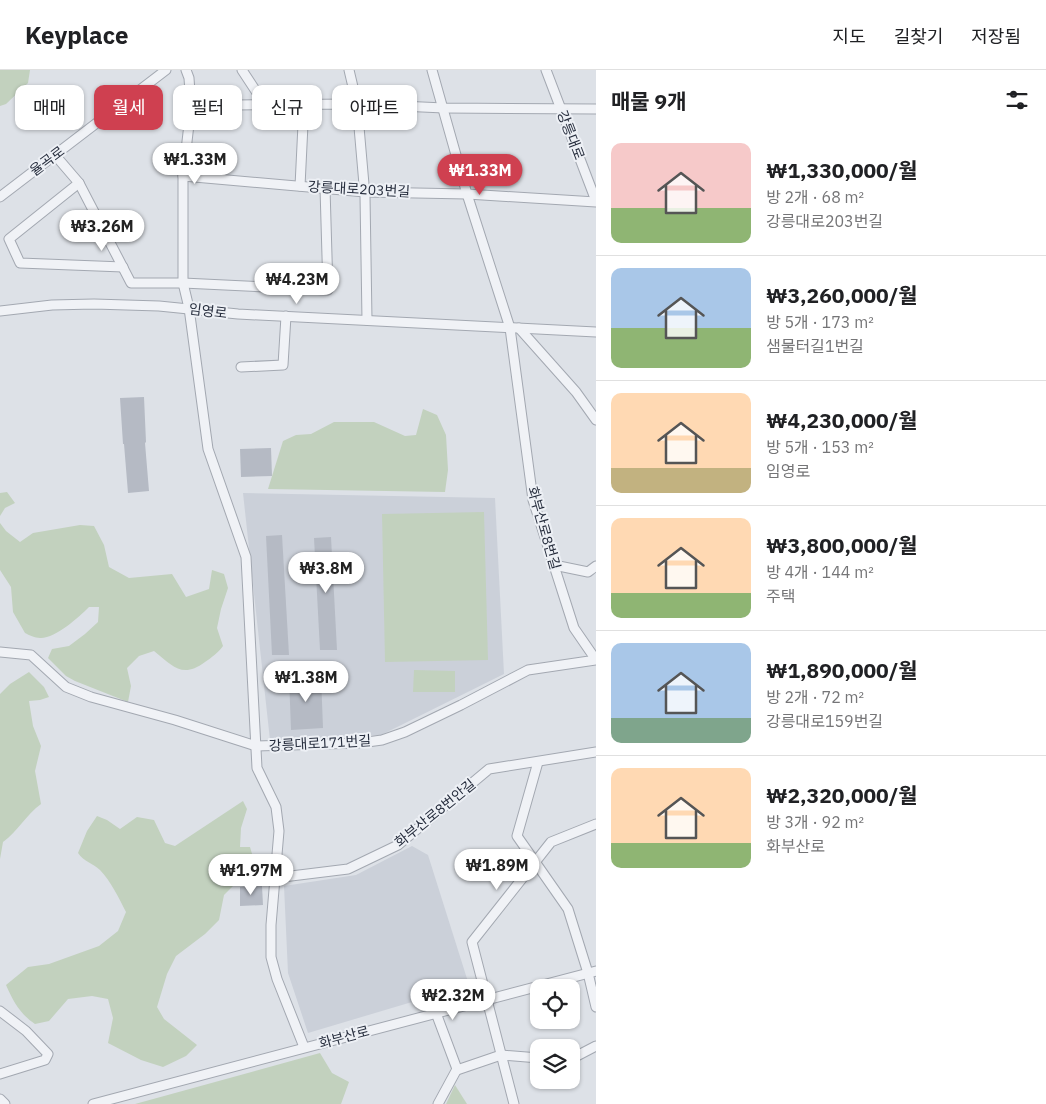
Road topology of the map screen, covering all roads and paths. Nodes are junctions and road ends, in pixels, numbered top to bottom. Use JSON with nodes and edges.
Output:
{"nodes":[{"id":1,"x":166,"y":70,"type":"edge"},
{"id":2,"x":186,"y":70,"type":"edge"},
{"id":3,"x":242,"y":70,"type":"edge"},
{"id":4,"x":349,"y":70,"type":"edge"},
{"id":5,"x":432,"y":70,"type":"edge"},
{"id":6,"x":546,"y":70,"type":"edge"},
{"id":7,"x":189,"y":85,"type":"edge"},
{"id":8,"x":252,"y":85,"type":"edge"},
{"id":9,"x":353,"y":85,"type":"edge"},
{"id":10,"x":417,"y":107,"type":"edge"},
{"id":11,"x":444,"y":108,"type":"junction"},
{"id":12,"x":562,"y":109,"type":"junction"},
{"id":13,"x":596,"y":109,"type":"edge"},
{"id":14,"x":188,"y":130,"type":"edge"},
{"id":15,"x":303,"y":130,"type":"edge"},
{"id":16,"x":359,"y":130,"type":"edge"},
{"id":17,"x":55,"y":155,"type":"junction"},
{"id":18,"x":183,"y":176,"type":"junction"},
{"id":19,"x":79,"y":183,"type":"junction"},
{"id":20,"x":300,"y":186,"type":"junction"},
{"id":21,"x":325,"y":188,"type":"junction"},
{"id":22,"x":365,"y":192,"type":"junction"},
{"id":23,"x":467,"y":194,"type":"junction"},
{"id":24,"x":0,"y":196,"type":"edge"},
{"id":25,"x":596,"y":201,"type":"edge"},
{"id":26,"x":123,"y":267,"type":"junction"},
{"id":27,"x":183,"y":283,"type":"junction"},
{"id":28,"x":189,"y":308,"type":"junction"},
{"id":29,"x":0,"y":311,"type":"edge"},
{"id":30,"x":286,"y":316,"type":"junction"},
{"id":31,"x":367,"y":320,"type":"junction"},
{"id":32,"x":515,"y":328,"type":"junction"},
{"id":33,"x":596,"y":332,"type":"edge"},
{"id":34,"x":241,"y":366,"type":"dead end"},
{"id":35,"x":596,"y":420,"type":"edge"},
{"id":36,"x":554,"y":565,"type":"junction"},
{"id":37,"x":596,"y":566,"type":"edge"},
{"id":38,"x":0,"y":652,"type":"edge"},
{"id":39,"x":596,"y":660,"type":"edge"},
{"id":40,"x":256,"y":746,"type":"junction"},
{"id":41,"x":596,"y":752,"type":"edge"},
{"id":42,"x":538,"y":762,"type":"junction"},
{"id":43,"x":596,"y":824,"type":"edge"},
{"id":44,"x":536,"y":862,"type":"junction"},
{"id":45,"x":275,"y":878,"type":"junction"},
{"id":46,"x":592,"y":972,"type":"edge"},
{"id":47,"x":487,"y":1000,"type":"junction"},
{"id":48,"x":596,"y":1007,"type":"edge"},
{"id":49,"x":0,"y":1011,"type":"edge"},
{"id":50,"x":436,"y":1013,"type":"junction"},
{"id":51,"x":596,"y":1046,"type":"edge"},
{"id":52,"x":304,"y":1048,"type":"junction"},
{"id":53,"x":580,"y":1054,"type":"edge"},
{"id":54,"x":501,"y":1055,"type":"junction"},
{"id":55,"x":530,"y":1057,"type":"edge"},
{"id":56,"x":457,"y":1070,"type":"junction"},
{"id":57,"x":0,"y":1074,"type":"edge"},
{"id":58,"x":0,"y":1099,"type":"edge"},
{"id":59,"x":5,"y":1104,"type":"edge"},
{"id":60,"x":93,"y":1104,"type":"edge"},
{"id":61,"x":438,"y":1104,"type":"edge"},
{"id":62,"x":514,"y":1104,"type":"edge"}],
"edges":[{"from":1,"to":17,"type":"street","name":"율곡로"},
{"from":2,"to":7,"type":"street"},
{"from":3,"to":8,"type":"street"},
{"from":4,"to":9,"type":"street"},
{"from":5,"to":11,"type":"street"},
{"from":6,"to":12,"type":"street","name":"강릉대로"},
{"from":10,"to":11,"type":"street"},
{"from":11,"to":12,"type":"street"},
{"from":11,"to":23,"type":"street"},
{"from":12,"to":13,"type":"street"},
{"from":12,"to":25,"type":"street","name":"강릉대로"},
{"from":14,"to":18,"type":"street"},
{"from":15,"to":20,"type":"street"},
{"from":16,"to":22,"type":"street"},
{"from":17,"to":19,"type":"street"},
{"from":17,"to":24,"type":"street","name":"율곡로"},
{"from":18,"to":20,"type":"street","name":"강릉대로203번길"},
{"from":18,"to":27,"type":"street"},
{"from":19,"to":26,"type":"street"},
{"from":19,"to":26,"type":"street"},
{"from":20,"to":21,"type":"street","name":"강릉대로203번길"},
{"from":21,"to":22,"type":"street","name":"강릉대로203번길"},
{"from":21,"to":27,"type":"street"},
{"from":22,"to":23,"type":"street","name":"강릉대로203번길"},
{"from":22,"to":31,"type":"street"},
{"from":23,"to":25,"type":"street","name":"강릉대로203번길"},
{"from":23,"to":32,"type":"street"},
{"from":26,"to":27,"type":"street"},
{"from":27,"to":28,"type":"street"},
{"from":28,"to":29,"type":"street","name":"임영로"},
{"from":28,"to":30,"type":"street","name":"임영로"},
{"from":28,"to":40,"type":"street"},
{"from":30,"to":31,"type":"street","name":"임영로"},
{"from":30,"to":34,"type":"street"},
{"from":31,"to":32,"type":"street","name":"임영로"},
{"from":32,"to":33,"type":"street","name":"임영로"},
{"from":32,"to":35,"type":"street"},
{"from":32,"to":36,"type":"street","name":"화부산로8번길"},
{"from":36,"to":37,"type":"street"},
{"from":36,"to":39,"type":"street","name":"화부산로8번길"},
{"from":38,"to":40,"type":"street","name":"강릉대로171번길"},
{"from":39,"to":40,"type":"street","name":"강릉대로171번길"},
{"from":40,"to":45,"type":"street"},
{"from":41,"to":42,"type":"street","name":"화부산로8번안길"},
{"from":42,"to":44,"type":"street"},
{"from":42,"to":45,"type":"street","name":"화부산로8번안길"},
{"from":43,"to":44,"type":"street"},
{"from":44,"to":46,"type":"street"},
{"from":44,"to":47,"type":"street"},
{"from":45,"to":52,"type":"street"},
{"from":46,"to":47,"type":"street","name":"화부산로"},
{"from":46,"to":48,"type":"street"},
{"from":47,"to":50,"type":"street","name":"화부산로"},
{"from":47,"to":54,"type":"street"},
{"from":49,"to":57,"type":"street"},
{"from":50,"to":52,"type":"street","name":"화부산로"},
{"from":50,"to":56,"type":"street"},
{"from":51,"to":53,"type":"street"},
{"from":52,"to":60,"type":"street","name":"화부산로"},
{"from":54,"to":55,"type":"street"},
{"from":54,"to":56,"type":"street"},
{"from":54,"to":62,"type":"street"},
{"from":56,"to":61,"type":"street"},
{"from":58,"to":59,"type":"street"}]}
